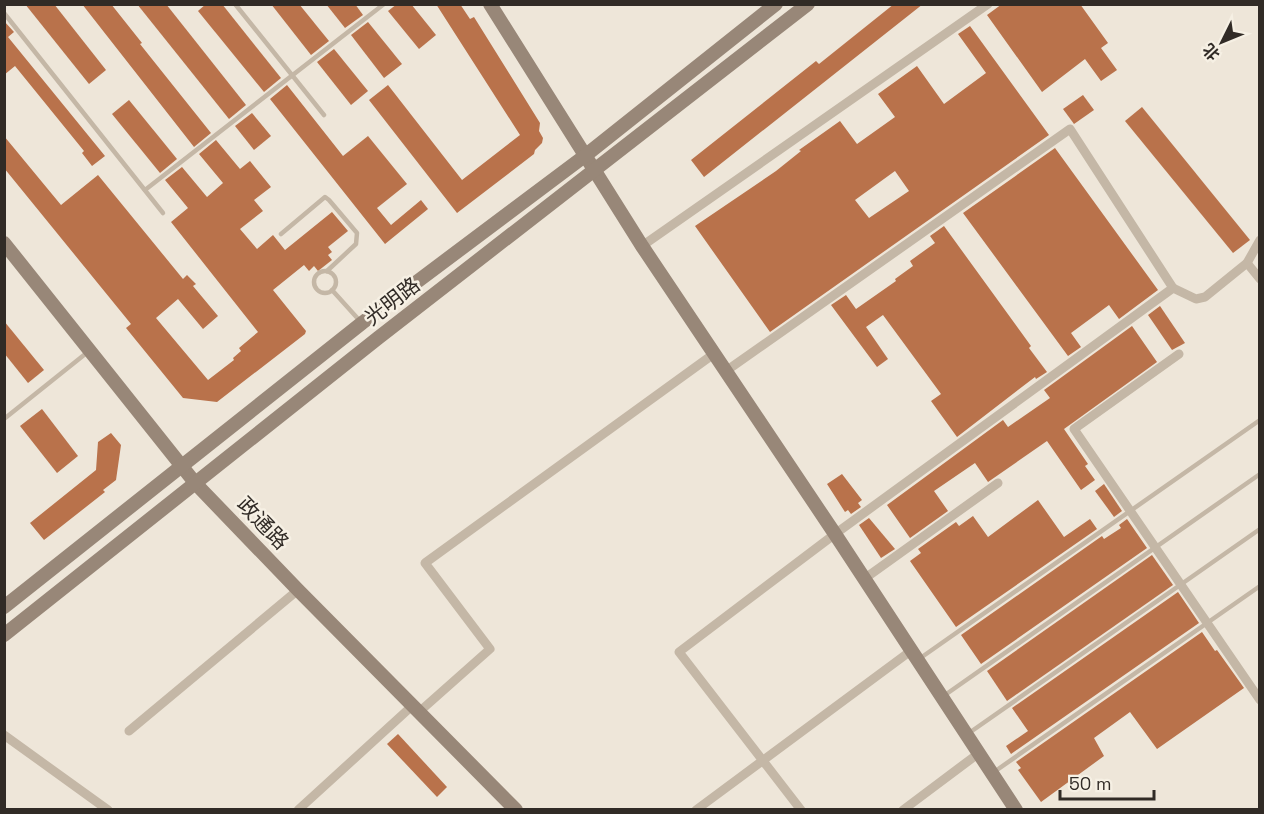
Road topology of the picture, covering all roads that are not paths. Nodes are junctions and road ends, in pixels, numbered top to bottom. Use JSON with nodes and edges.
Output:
{"nodes":[{"id":1,"x":235,"y":4,"type":"edge"},
{"id":2,"x":384,"y":4,"type":"edge"},
{"id":3,"x":490,"y":4,"type":"edge"},
{"id":4,"x":776,"y":4,"type":"edge"},
{"id":5,"x":808,"y":4,"type":"edge"},
{"id":6,"x":988,"y":4,"type":"edge"},
{"id":7,"x":4,"y":13,"type":"edge"},
{"id":8,"x":292,"y":76,"type":"junction"},
{"id":9,"x":324,"y":115,"type":"dead end"},
{"id":10,"x":586,"y":155,"type":"junction"},
{"id":11,"x":595,"y":170,"type":"junction"},
{"id":12,"x":145,"y":190,"type":"junction"},
{"id":13,"x":163,"y":213,"type":"dead end"},
{"id":14,"x":280,"y":234,"type":"dead end"},
{"id":15,"x":1260,"y":240,"type":"edge"},
{"id":16,"x":4,"y":243,"type":"edge"},
{"id":17,"x":642,"y":246,"type":"junction"},
{"id":18,"x":1247,"y":263,"type":"junction"},
{"id":19,"x":327,"y":271,"type":"junction"},
{"id":20,"x":1260,"y":279,"type":"edge"},
{"id":21,"x":1173,"y":288,"type":"junction"},
{"id":22,"x":332,"y":290,"type":"junction"},
{"id":23,"x":362,"y":323,"type":"junction"},
{"id":24,"x":89,"y":351,"type":"junction"},
{"id":25,"x":715,"y":353,"type":"junction"},
{"id":26,"x":1179,"y":354,"type":"dead end"},
{"id":27,"x":726,"y":371,"type":"junction"},
{"id":28,"x":4,"y":419,"type":"edge"},
{"id":29,"x":1260,"y":420,"type":"edge"},
{"id":30,"x":181,"y":466,"type":"junction"},
{"id":31,"x":1260,"y":474,"type":"edge"},
{"id":32,"x":998,"y":483,"type":"dead end"},
{"id":33,"x":196,"y":484,"type":"junction"},
{"id":34,"x":1130,"y":511,"type":"junction"},
{"id":35,"x":1260,"y":529,"type":"edge"},
{"id":36,"x":835,"y":534,"type":"junction"},
{"id":37,"x":1155,"y":547,"type":"junction"},
{"id":38,"x":864,"y":579,"type":"junction"},
{"id":39,"x":1181,"y":584,"type":"junction"},
{"id":40,"x":1260,"y":586,"type":"edge"},
{"id":41,"x":298,"y":590,"type":"junction"},
{"id":42,"x":4,"y":608,"type":"edge"},
{"id":43,"x":1207,"y":624,"type":"junction"},
{"id":44,"x":4,"y":635,"type":"edge"},
{"id":45,"x":915,"y":655,"type":"junction"},
{"id":46,"x":943,"y":697,"type":"junction"},
{"id":47,"x":1260,"y":700,"type":"edge"},
{"id":48,"x":415,"y":709,"type":"junction"},
{"id":49,"x":129,"y":731,"type":"dead end"},
{"id":50,"x":4,"y":735,"type":"edge"},
{"id":51,"x":967,"y":735,"type":"junction"},
{"id":52,"x":979,"y":753,"type":"junction"},
{"id":53,"x":762,"y":759,"type":"junction"},
{"id":54,"x":992,"y":773,"type":"junction"},
{"id":55,"x":108,"y":810,"type":"edge"},
{"id":56,"x":298,"y":810,"type":"edge"},
{"id":57,"x":516,"y":810,"type":"edge"},
{"id":58,"x":696,"y":810,"type":"edge"},
{"id":59,"x":801,"y":810,"type":"edge"},
{"id":60,"x":903,"y":810,"type":"edge"},
{"id":61,"x":1016,"y":810,"type":"edge"}],
"edges":[{"from":1,"to":8,"type":"lane"},
{"from":2,"to":8,"type":"lane"},
{"from":3,"to":10,"type":"main road"},
{"from":4,"to":10,"type":"main road","name":"光明路"},
{"from":5,"to":11,"type":"main road","name":"光明路"},
{"from":6,"to":17,"type":"street"},
{"from":7,"to":12,"type":"lane"},
{"from":8,"to":9,"type":"lane"},
{"from":8,"to":12,"type":"lane"},
{"from":10,"to":11,"type":"main road"},
{"from":10,"to":23,"type":"main road","name":"光明路"},
{"from":11,"to":17,"type":"main road"},
{"from":11,"to":33,"type":"main road","name":"光明路"},
{"from":12,"to":13,"type":"lane"},
{"from":14,"to":19,"type":"lane"},
{"from":15,"to":18,"type":"street"},
{"from":16,"to":24,"type":"main road","name":"政通路"},
{"from":17,"to":25,"type":"main road"},
{"from":18,"to":20,"type":"street"},
{"from":18,"to":21,"type":"street"},
{"from":19,"to":22,"type":"lane"},
{"from":19,"to":22,"type":"lane"},
{"from":21,"to":27,"type":"street"},
{"from":21,"to":36,"type":"street"},
{"from":22,"to":23,"type":"lane"},
{"from":23,"to":30,"type":"main road","name":"光明路"},
{"from":24,"to":28,"type":"lane"},
{"from":24,"to":30,"type":"main road","name":"政通路"},
{"from":25,"to":27,"type":"main road"},
{"from":25,"to":48,"type":"street"},
{"from":26,"to":34,"type":"street"},
{"from":27,"to":36,"type":"main road"},
{"from":29,"to":34,"type":"lane"},
{"from":30,"to":33,"type":"main road","name":"政通路"},
{"from":30,"to":42,"type":"main road","name":"光明路"},
{"from":31,"to":37,"type":"lane"},
{"from":32,"to":38,"type":"street"},
{"from":33,"to":41,"type":"main road","name":"政通路"},
{"from":33,"to":44,"type":"main road","name":"光明路"},
{"from":34,"to":37,"type":"street"},
{"from":34,"to":45,"type":"lane"},
{"from":35,"to":39,"type":"lane"},
{"from":36,"to":38,"type":"main road"},
{"from":36,"to":53,"type":"street"},
{"from":37,"to":39,"type":"street"},
{"from":37,"to":46,"type":"lane"},
{"from":38,"to":45,"type":"main road"},
{"from":39,"to":43,"type":"street"},
{"from":39,"to":51,"type":"lane"},
{"from":40,"to":43,"type":"lane"},
{"from":41,"to":48,"type":"main road","name":"政通路"},
{"from":41,"to":49,"type":"street"},
{"from":43,"to":47,"type":"street"},
{"from":43,"to":54,"type":"lane"},
{"from":45,"to":46,"type":"main road"},
{"from":45,"to":53,"type":"street"},
{"from":46,"to":51,"type":"main road"},
{"from":48,"to":56,"type":"street"},
{"from":48,"to":57,"type":"main road","name":"政通路"},
{"from":50,"to":55,"type":"street"},
{"from":51,"to":52,"type":"main road"},
{"from":52,"to":54,"type":"main road"},
{"from":52,"to":60,"type":"street"},
{"from":53,"to":58,"type":"street"},
{"from":53,"to":59,"type":"street"},
{"from":54,"to":61,"type":"main road"}]}
